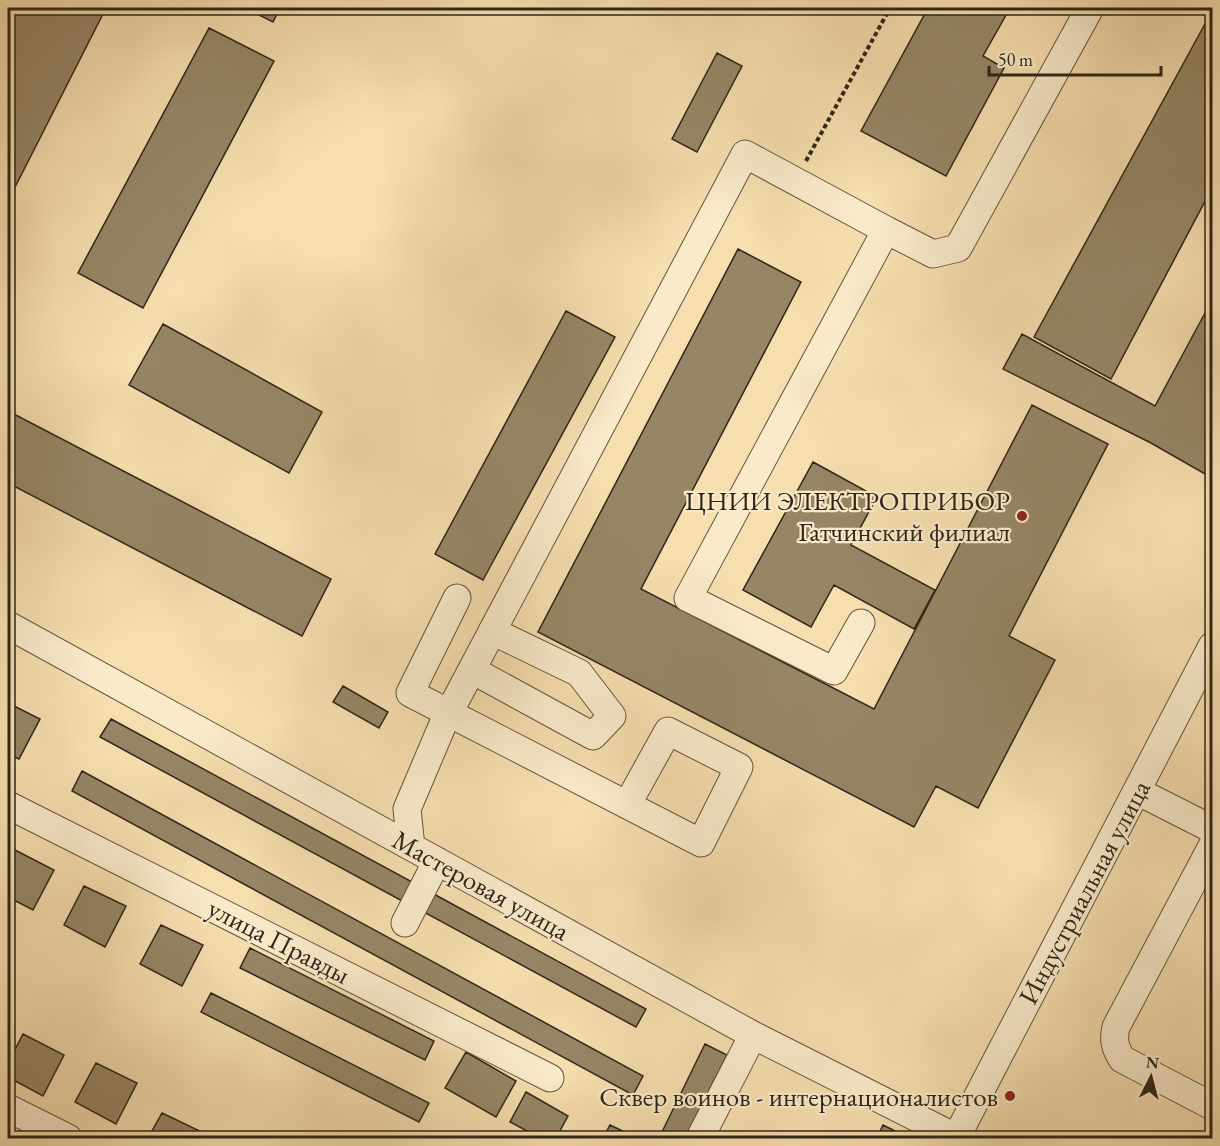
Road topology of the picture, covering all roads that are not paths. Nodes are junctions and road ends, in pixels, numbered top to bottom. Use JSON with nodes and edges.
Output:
{"nodes":[{"id":1,"x":1090,"y":8,"type":"edge"},
{"id":2,"x":886,"y":230,"type":"junction"},
{"id":3,"x":457,"y":598,"type":"dead end"},
{"id":4,"x":861,"y":623,"type":"dead end"},
{"id":5,"x":8,"y":625,"type":"edge"},
{"id":6,"x":492,"y":631,"type":"junction"},
{"id":7,"x":1212,"y":646,"type":"edge"},
{"id":8,"x":472,"y":670,"type":"junction"},
{"id":9,"x":449,"y":713,"type":"junction"},
{"id":10,"x":1137,"y":791,"type":"junction"},
{"id":11,"x":8,"y":805,"type":"edge"},
{"id":12,"x":627,"y":805,"type":"dead end"},
{"id":13,"x":1212,"y":829,"type":"edge"},
{"id":14,"x":1212,"y":846,"type":"edge"},
{"id":15,"x":411,"y":847,"type":"junction"},
{"id":16,"x":437,"y":861,"type":"junction"},
{"id":17,"x":405,"y":923,"type":"dead end"},
{"id":18,"x":753,"y":1035,"type":"junction"},
{"id":19,"x":550,"y":1078,"type":"dead end"},
{"id":20,"x":1212,"y":1106,"type":"edge"},
{"id":21,"x":8,"y":1108,"type":"edge"},
{"id":22,"x":68,"y":1138,"type":"edge"},
{"id":23,"x":700,"y":1138,"type":"edge"},
{"id":24,"x":957,"y":1138,"type":"edge"}],
"edges":[{"from":1,"to":2,"type":"street"},
{"from":2,"to":4,"type":"street"},
{"from":2,"to":6,"type":"street"},
{"from":3,"to":9,"type":"street"},
{"from":5,"to":15,"type":"street","name":"Мастеровая улица"},
{"from":6,"to":8,"type":"street"},
{"from":6,"to":8,"type":"street"},
{"from":7,"to":10,"type":"street","name":"Индустриальная улица"},
{"from":8,"to":9,"type":"street"},
{"from":9,"to":12,"type":"street"},
{"from":9,"to":15,"type":"street"},
{"from":10,"to":13,"type":"street"},
{"from":10,"to":24,"type":"street","name":"Индустриальная улица"},
{"from":11,"to":19,"type":"street","name":"улица Правды"},
{"from":14,"to":20,"type":"street"},
{"from":15,"to":16,"type":"street","name":"Мастеровая улица"},
{"from":16,"to":17,"type":"street"},
{"from":16,"to":18,"type":"street","name":"Мастеровая улица"},
{"from":18,"to":23,"type":"street"},
{"from":18,"to":24,"type":"street","name":"Мастеровая улица"},
{"from":21,"to":22,"type":"street"}]}
